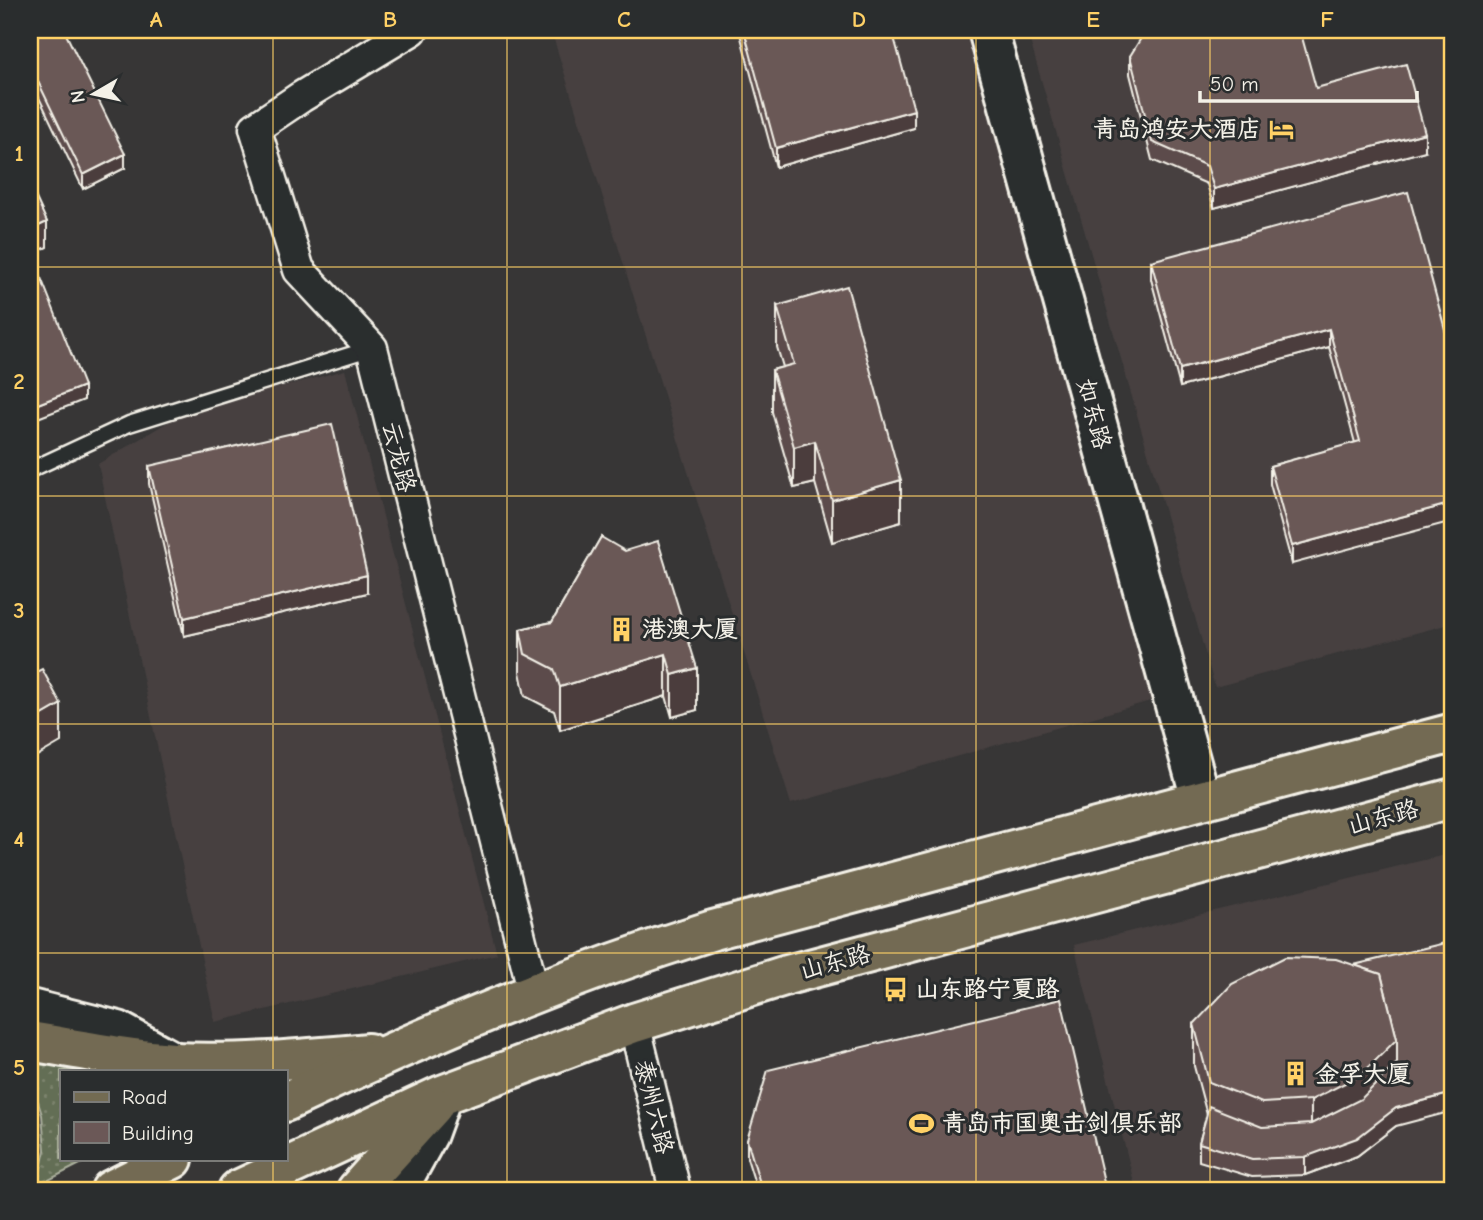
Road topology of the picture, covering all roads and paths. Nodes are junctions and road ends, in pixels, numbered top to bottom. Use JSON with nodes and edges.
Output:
{"nodes":[{"id":1,"x":412,"y":30,"type":"edge"},
{"id":2,"x":988,"y":30,"type":"edge"},
{"id":3,"x":372,"y":348,"type":"junction"},
{"id":4,"x":30,"y":470,"type":"edge"},
{"id":5,"x":1453,"y":733,"type":"edge"},
{"id":6,"x":1453,"y":798,"type":"edge"},
{"id":7,"x":1201,"y":799,"type":"junction"},
{"id":8,"x":534,"y":993,"type":"junction"},
{"id":9,"x":30,"y":1009,"type":"edge"},
{"id":10,"x":634,"y":1023,"type":"junction"},
{"id":11,"x":30,"y":1041,"type":"edge"},
{"id":12,"x":391,"y":1051,"type":"junction"},
{"id":13,"x":174,"y":1062,"type":"junction"},
{"id":14,"x":442,"y":1095,"type":"junction"},
{"id":15,"x":287,"y":1101,"type":"edge"},
{"id":16,"x":171,"y":1160,"type":"edge"},
{"id":17,"x":111,"y":1190,"type":"edge"},
{"id":18,"x":238,"y":1190,"type":"edge"},
{"id":19,"x":357,"y":1190,"type":"edge"},
{"id":20,"x":397,"y":1190,"type":"edge"},
{"id":21,"x":675,"y":1190,"type":"edge"}],
"edges":[{"from":1,"to":3,"type":"street","name":"云龙路"},
{"from":2,"to":7,"type":"street","name":"如东路"},
{"from":3,"to":4,"type":"lane"},
{"from":3,"to":8,"type":"street","name":"云龙路"},
{"from":5,"to":7,"type":"main road"},
{"from":6,"to":10,"type":"main road","name":"山东路"},
{"from":7,"to":8,"type":"main road"},
{"from":8,"to":12,"type":"main road"},
{"from":9,"to":13,"type":"street"},
{"from":10,"to":14,"type":"main road","name":"山东路"},
{"from":10,"to":21,"type":"street","name":"泰州六路"},
{"from":11,"to":13,"type":"main road"},
{"from":12,"to":13,"type":"main road"},
{"from":12,"to":15,"type":"main road"},
{"from":14,"to":18,"type":"main road","name":"山东路"},
{"from":14,"to":19,"type":"main road"},
{"from":14,"to":20,"type":"street"},
{"from":16,"to":17,"type":"main road"}]}
